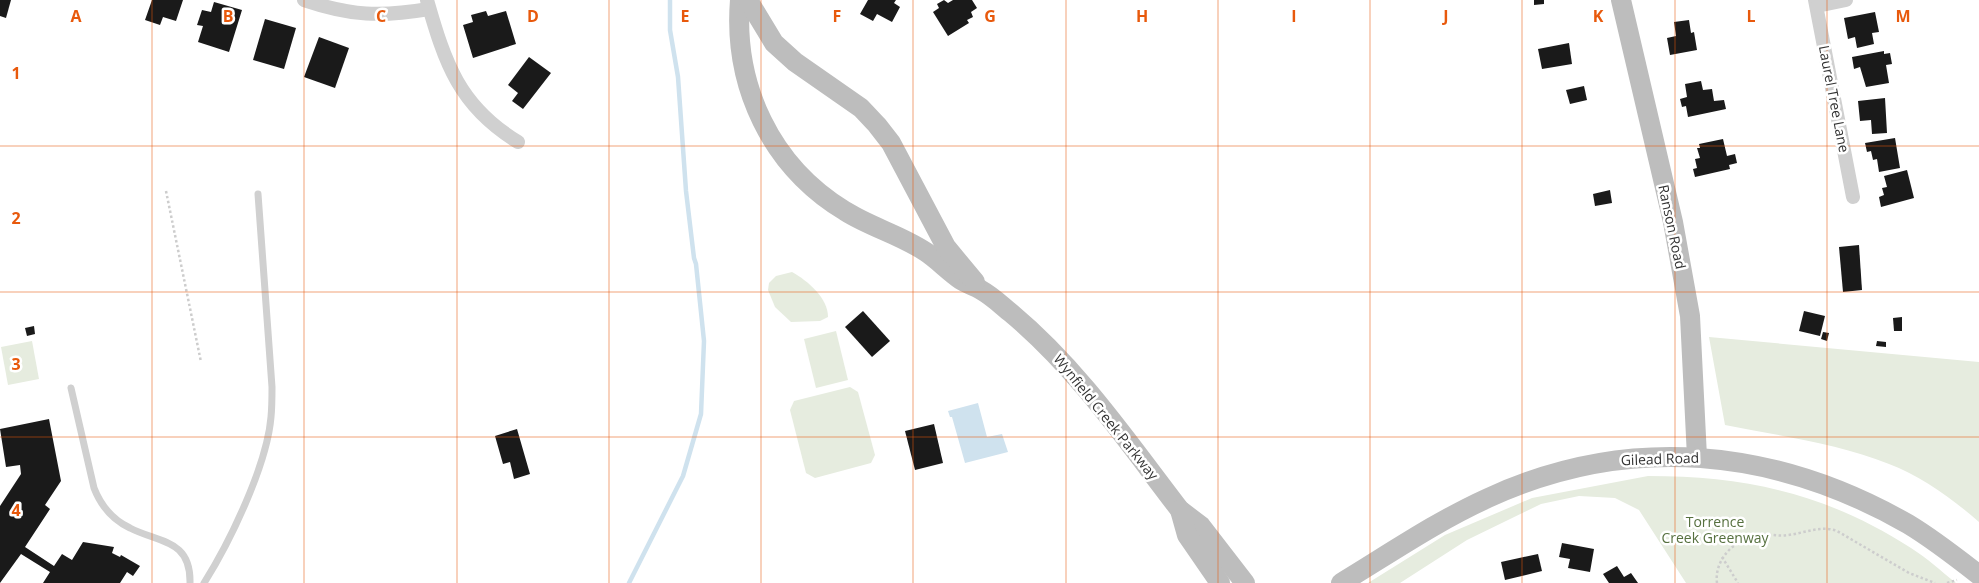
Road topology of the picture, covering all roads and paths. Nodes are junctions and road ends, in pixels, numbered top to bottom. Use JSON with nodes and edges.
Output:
{"nodes":[{"id":1,"x":304,"y":0,"type":"edge"},
{"id":2,"x":740,"y":0,"type":"edge"},
{"id":3,"x":748,"y":0,"type":"edge"},
{"id":4,"x":1622,"y":0,"type":"edge"},
{"id":5,"x":1846,"y":0,"type":"edge"},
{"id":6,"x":1816,"y":3,"type":"edge"},
{"id":7,"x":428,"y":5,"type":"edge"},
{"id":8,"x":518,"y":142,"type":"dead end"},
{"id":9,"x":166,"y":191,"type":"dead end"},
{"id":10,"x":258,"y":194,"type":"dead end"},
{"id":11,"x":1853,"y":197,"type":"dead end"},
{"id":12,"x":981,"y":289,"type":"junction"},
{"id":13,"x":201,"y":362,"type":"dead end"},
{"id":14,"x":71,"y":388,"type":"dead end"},
{"id":15,"x":1697,"y":457,"type":"junction"},
{"id":16,"x":1180,"y":510,"type":"junction"},
{"id":17,"x":1722,"y":557,"type":"junction"},
{"id":18,"x":1979,"y":575,"type":"edge"},
{"id":19,"x":1957,"y":580,"type":"dead end"},
{"id":20,"x":190,"y":583,"type":"edge"},
{"id":21,"x":204,"y":583,"type":"edge"},
{"id":22,"x":1220,"y":583,"type":"edge"},
{"id":23,"x":1246,"y":583,"type":"edge"},
{"id":24,"x":1341,"y":583,"type":"edge"},
{"id":25,"x":1717,"y":583,"type":"edge"},
{"id":26,"x":1738,"y":583,"type":"edge"},
{"id":27,"x":1935,"y":583,"type":"edge"},
{"id":28,"x":1947,"y":583,"type":"edge"}],
"edges":[{"from":1,"to":7,"type":"street"},
{"from":2,"to":12,"type":"street","name":"Wynfield Creek Parkway"},
{"from":3,"to":12,"type":"street","name":"Wynfield Creek Parkway"},
{"from":4,"to":15,"type":"street","name":"Ranson Road"},
{"from":5,"to":6,"type":"street"},
{"from":6,"to":11,"type":"street","name":"Laurel Tree Lane"},
{"from":7,"to":8,"type":"street"},
{"from":9,"to":13,"type":"path"},
{"from":10,"to":21,"type":"lane"},
{"from":12,"to":16,"type":"street","name":"Wynfield Creek Parkway"},
{"from":14,"to":20,"type":"lane"},
{"from":15,"to":18,"type":"street","name":"Gilead Road"},
{"from":15,"to":24,"type":"street","name":"Gilead Road"},
{"from":16,"to":22,"type":"street","name":"Wynfield Creek Parkway"},
{"from":16,"to":23,"type":"street","name":"Wynfield Creek Parkway"},
{"from":17,"to":25,"type":"path"},
{"from":17,"to":26,"type":"path"},
{"from":17,"to":27,"type":"path"},
{"from":19,"to":28,"type":"path"}]}
